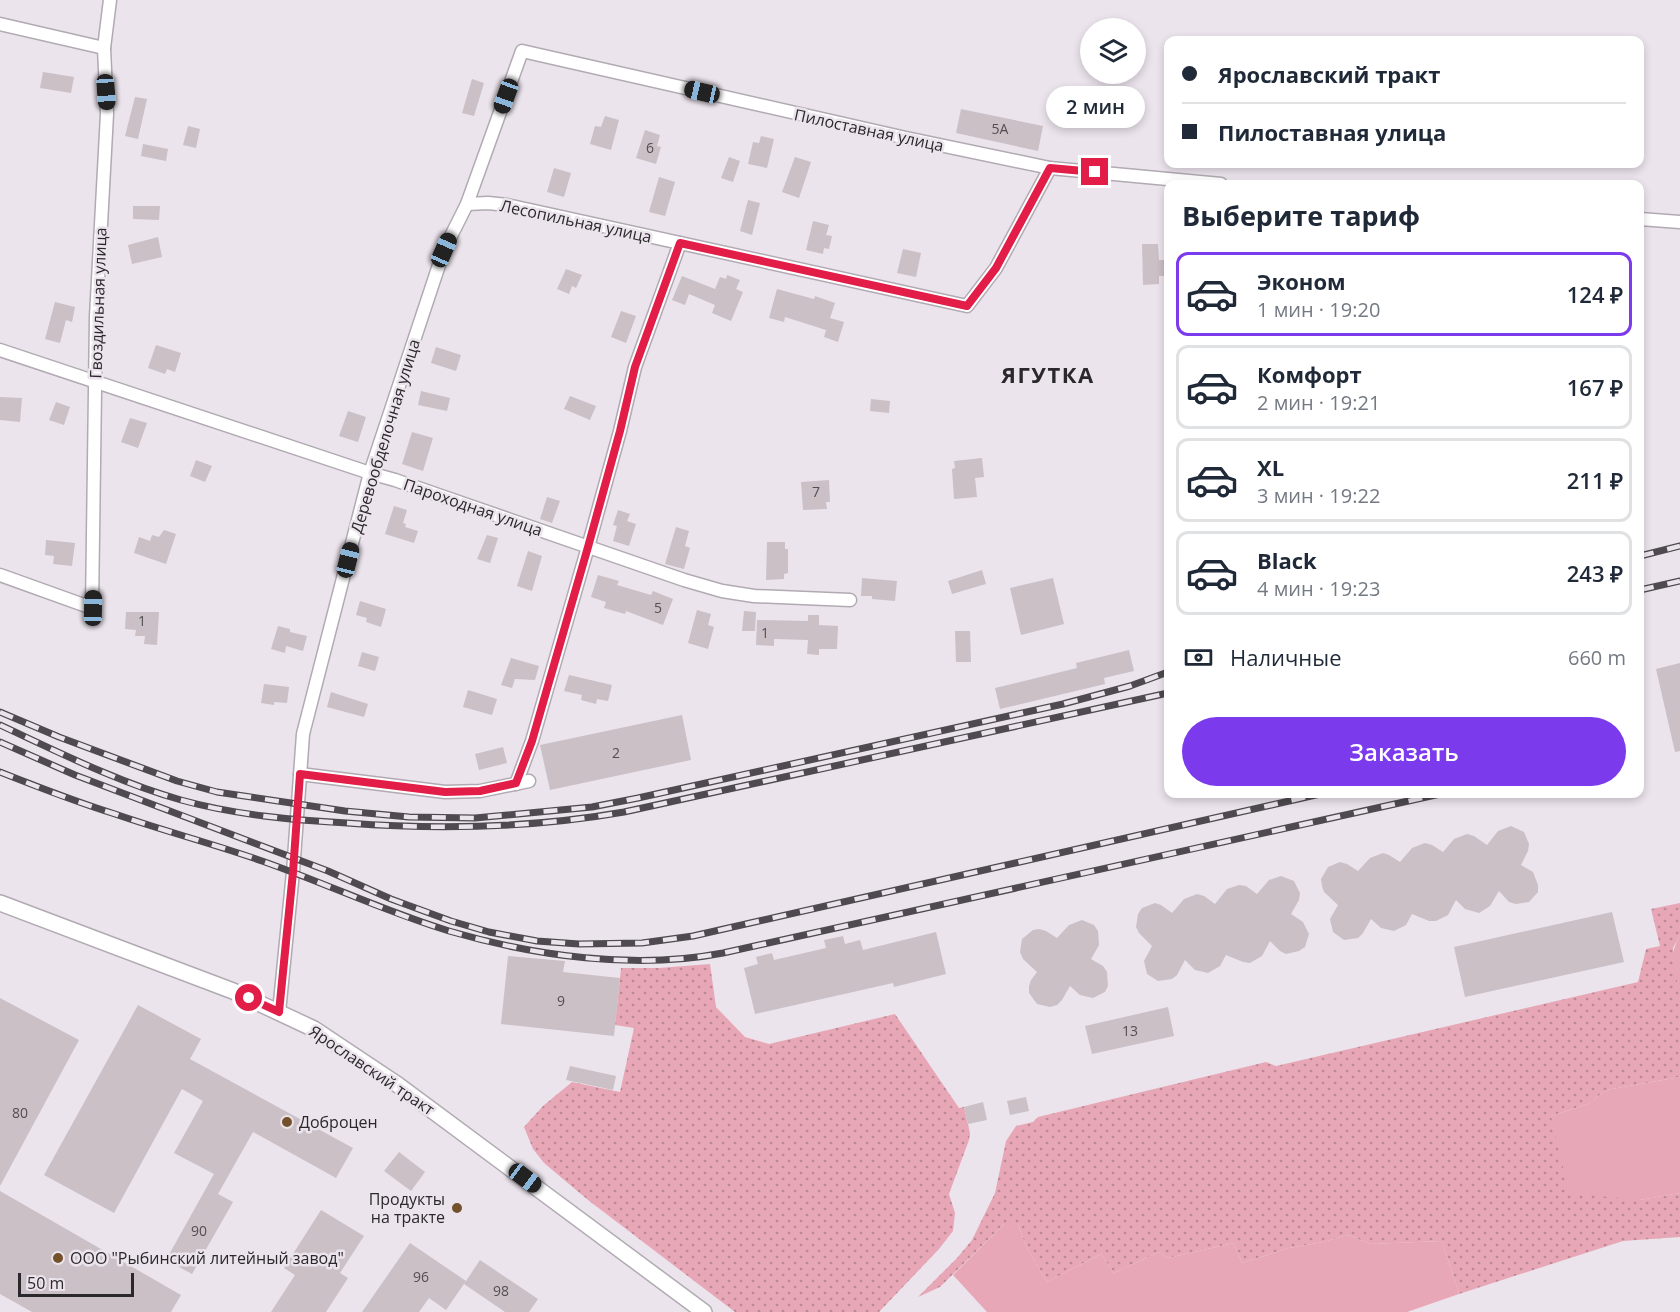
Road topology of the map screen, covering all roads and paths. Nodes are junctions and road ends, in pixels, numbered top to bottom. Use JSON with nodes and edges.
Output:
{"nodes":[{"id":1,"x":110,"y":0,"type":"edge"},
{"id":2,"x":0,"y":24,"type":"edge"},
{"id":3,"x":104,"y":48,"type":"junction"},
{"id":4,"x":522,"y":51,"type":"joint"},
{"id":5,"x":1050,"y":168,"type":"junction"},
{"id":6,"x":1178,"y":180,"type":"edge"},
{"id":7,"x":467,"y":204,"type":"junction"},
{"id":8,"x":1644,"y":219,"type":"edge"},
{"id":9,"x":1680,"y":222,"type":"edge"},
{"id":10,"x":680,"y":243,"type":"junction"},
{"id":11,"x":0,"y":350,"type":"edge"},
{"id":12,"x":95,"y":382,"type":"junction"},
{"id":13,"x":370,"y":473,"type":"junction"},
{"id":14,"x":588,"y":547,"type":"junction"},
{"id":15,"x":0,"y":575,"type":"edge"},
{"id":16,"x":850,"y":600,"type":"dead end"},
{"id":17,"x":300,"y":774,"type":"junction"},
{"id":18,"x":529,"y":781,"type":"dead end"},
{"id":19,"x":516,"y":783,"type":"junction"},
{"id":20,"x":0,"y":903,"type":"edge"},
{"id":21,"x":279,"y":1012,"type":"junction"},
{"id":22,"x":704,"y":1312,"type":"edge"}],
"edges":[{"from":1,"to":3,"type":"street","name":"Гвоздильная улица"},
{"from":2,"to":3,"type":"street"},
{"from":3,"to":12,"type":"street","name":"Гвоздильная улица"},
{"from":4,"to":5,"type":"street","name":"Пилоставная улица"},
{"from":4,"to":7,"type":"street","name":"Деревообделочная улица"},
{"from":5,"to":6,"type":"street","name":"Пилоставная улица"},
{"from":5,"to":10,"type":"street","name":"Лесопильная улица"},
{"from":7,"to":10,"type":"street","name":"Лесопильная улица"},
{"from":7,"to":13,"type":"street","name":"Деревообделочная улица"},
{"from":8,"to":9,"type":"street"},
{"from":10,"to":14,"type":"street"},
{"from":11,"to":12,"type":"street","name":"Пароходная улица"},
{"from":12,"to":13,"type":"street","name":"Пароходная улица"},
{"from":12,"to":15,"type":"street","name":"Гвоздильная улица"},
{"from":13,"to":14,"type":"street","name":"Пароходная улица"},
{"from":13,"to":17,"type":"street","name":"Деревообделочная улица"},
{"from":14,"to":16,"type":"street","name":"Пароходная улица"},
{"from":14,"to":19,"type":"street"},
{"from":17,"to":19,"type":"street"},
{"from":17,"to":21,"type":"street","name":"Деревообделочная улица"},
{"from":18,"to":19,"type":"street"},
{"from":20,"to":21,"type":"street","name":"Ярославский тракт"},
{"from":21,"to":22,"type":"street","name":"Ярославский тракт"}]}
